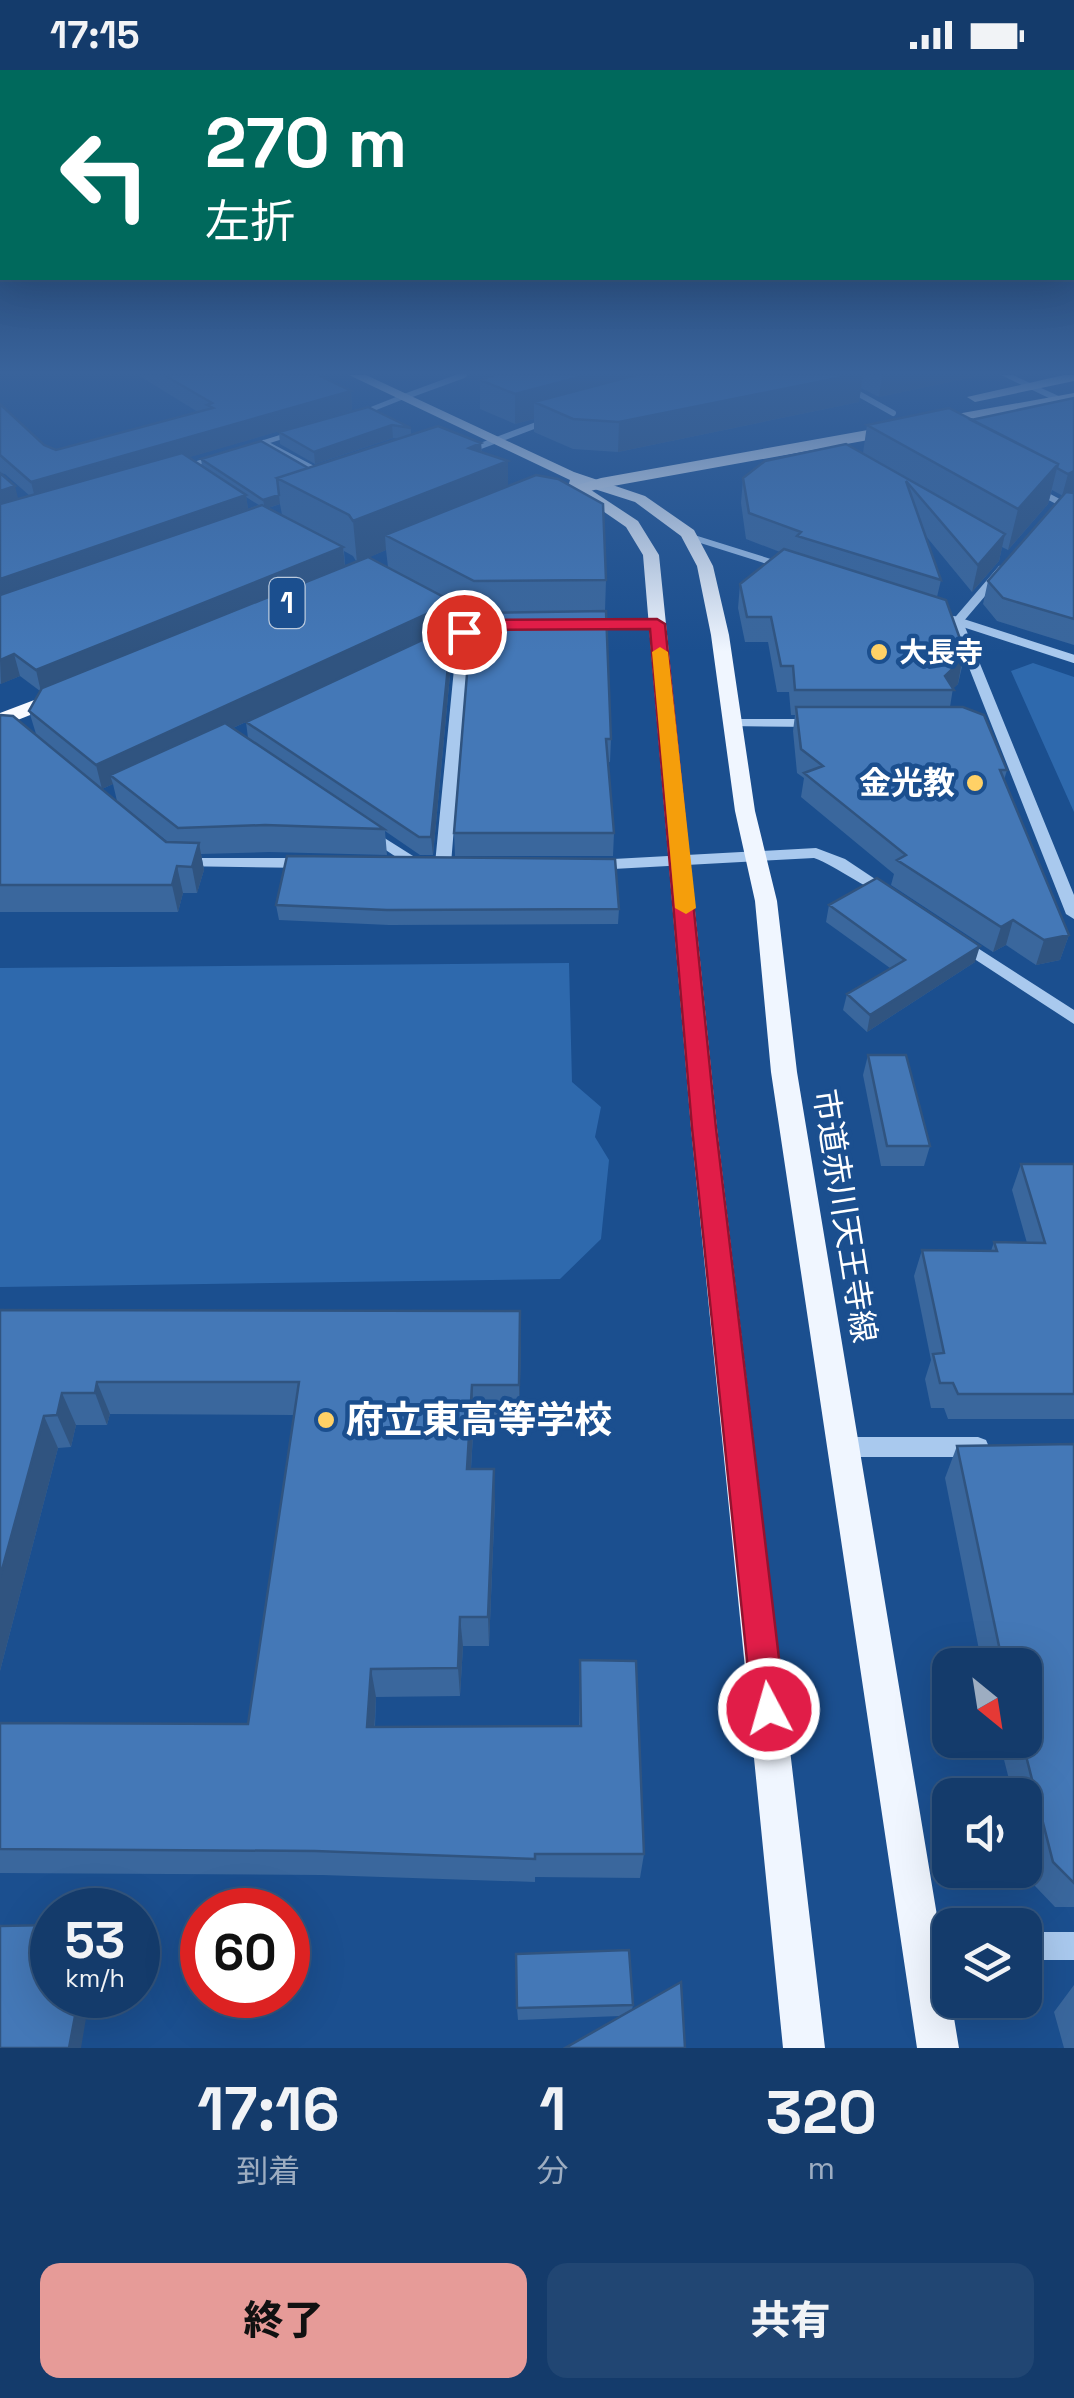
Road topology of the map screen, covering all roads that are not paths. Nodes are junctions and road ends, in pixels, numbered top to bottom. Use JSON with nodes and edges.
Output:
{"nodes":[{"id":1,"x":193,"y":467,"type":"edge"},
{"id":2,"x":311,"y":467,"type":"edge"},
{"id":3,"x":325,"y":467,"type":"edge"},
{"id":4,"x":545,"y":467,"type":"edge"},
{"id":5,"x":640,"y":467,"type":"edge"},
{"id":6,"x":707,"y":467,"type":"edge"},
{"id":7,"x":316,"y":470,"type":"junction"},
{"id":8,"x":168,"y":471,"type":"edge"},
{"id":9,"x":328,"y":478,"type":"edge"},
{"id":10,"x":572,"y":482,"type":"junction"},
{"id":11,"x":601,"y":483,"type":"junction"},
{"id":12,"x":1027,"y":485,"type":"edge"},
{"id":13,"x":513,"y":502,"type":"edge"},
{"id":14,"x":1066,"y":505,"type":"edge"},
{"id":15,"x":691,"y":537,"type":"junction"},
{"id":16,"x":1010,"y":559,"type":"edge"},
{"id":17,"x":798,"y":571,"type":"edge"},
{"id":18,"x":454,"y":616,"type":"edge"},
{"id":19,"x":953,"y":620,"type":"junction"},
{"id":20,"x":560,"y":624,"type":"edge"},
{"id":21,"x":657,"y":624,"type":"junction"},
{"id":22,"x":474,"y":627,"type":"junction"},
{"id":23,"x":416,"y":654,"type":"edge"},
{"id":24,"x":1074,"y":659,"type":"edge"},
{"id":25,"x":73,"y":681,"type":"edge"},
{"id":26,"x":4,"y":717,"type":"edge"},
{"id":27,"x":732,"y":723,"type":"junction"},
{"id":28,"x":831,"y":723,"type":"edge"},
{"id":29,"x":980,"y":724,"type":"edge"},
{"id":30,"x":998,"y":724,"type":"junction"},
{"id":31,"x":354,"y":821,"type":"edge"},
{"id":32,"x":756,"y":856,"type":"junction"},
{"id":33,"x":174,"y":857,"type":"edge"},
{"id":34,"x":679,"y":862,"type":"junction"},
{"id":35,"x":318,"y":864,"type":"edge"},
{"id":36,"x":377,"y":864,"type":"edge"},
{"id":37,"x":416,"y":864,"type":"junction"},
{"id":38,"x":443,"y":864,"type":"junction"},
{"id":39,"x":463,"y":864,"type":"edge"},
{"id":40,"x":582,"y":865,"type":"edge"},
{"id":41,"x":898,"y":900,"type":"edge"},
{"id":42,"x":1074,"y":914,"type":"edge"},
{"id":43,"x":946,"y":932,"type":"edge"},
{"id":44,"x":1074,"y":1018,"type":"edge"},
{"id":45,"x":843,"y":1446,"type":"junction"},
{"id":46,"x":1005,"y":1447,"type":"edge"},
{"id":47,"x":932,"y":1924,"type":"edge"},
{"id":48,"x":1042,"y":1946,"type":"edge"},
{"id":49,"x":1074,"y":1946,"type":"edge"},
{"id":50,"x":937,"y":2018,"type":"edge"},
{"id":51,"x":804,"y":2048,"type":"edge"},
{"id":52,"x":938,"y":2048,"type":"edge"}],
"edges":[{"from":1,"to":8,"type":"street"},
{"from":2,"to":7,"type":"street"},
{"from":3,"to":7,"type":"street"},
{"from":4,"to":10,"type":"main road"},
{"from":5,"to":10,"type":"highway"},
{"from":6,"to":11,"type":"highway"},
{"from":7,"to":9,"type":"street"},
{"from":10,"to":11,"type":"highway"},
{"from":10,"to":13,"type":"highway"},
{"from":10,"to":21,"type":"main road"},
{"from":11,"to":15,"type":"main road"},
{"from":12,"to":14,"type":"street"},
{"from":15,"to":17,"type":"street"},
{"from":15,"to":27,"type":"main road","name":"市道赤川天王寺線"},
{"from":16,"to":19,"type":"street"},
{"from":18,"to":22,"type":"street"},
{"from":19,"to":24,"type":"street"},
{"from":19,"to":30,"type":"street"},
{"from":20,"to":21,"type":"street"},
{"from":21,"to":34,"type":"main road"},
{"from":22,"to":23,"type":"street"},
{"from":22,"to":38,"type":"street"},
{"from":25,"to":26,"type":"highway"},
{"from":27,"to":28,"type":"street"},
{"from":27,"to":32,"type":"main road","name":"市道赤川天王寺線"},
{"from":29,"to":30,"type":"street"},
{"from":30,"to":42,"type":"street"},
{"from":31,"to":37,"type":"street"},
{"from":32,"to":34,"type":"street"},
{"from":32,"to":41,"type":"street"},
{"from":32,"to":45,"type":"main road","name":"市道赤川天王寺線"},
{"from":33,"to":35,"type":"street"},
{"from":34,"to":40,"type":"street"},
{"from":34,"to":51,"type":"main road"},
{"from":36,"to":37,"type":"street"},
{"from":37,"to":38,"type":"street"},
{"from":38,"to":39,"type":"street"},
{"from":43,"to":44,"type":"street"},
{"from":45,"to":46,"type":"street"},
{"from":45,"to":47,"type":"main road","name":"市道赤川天王寺線"},
{"from":48,"to":49,"type":"street"},
{"from":50,"to":52,"type":"main road","name":"市道赤川天王寺線"}]}
